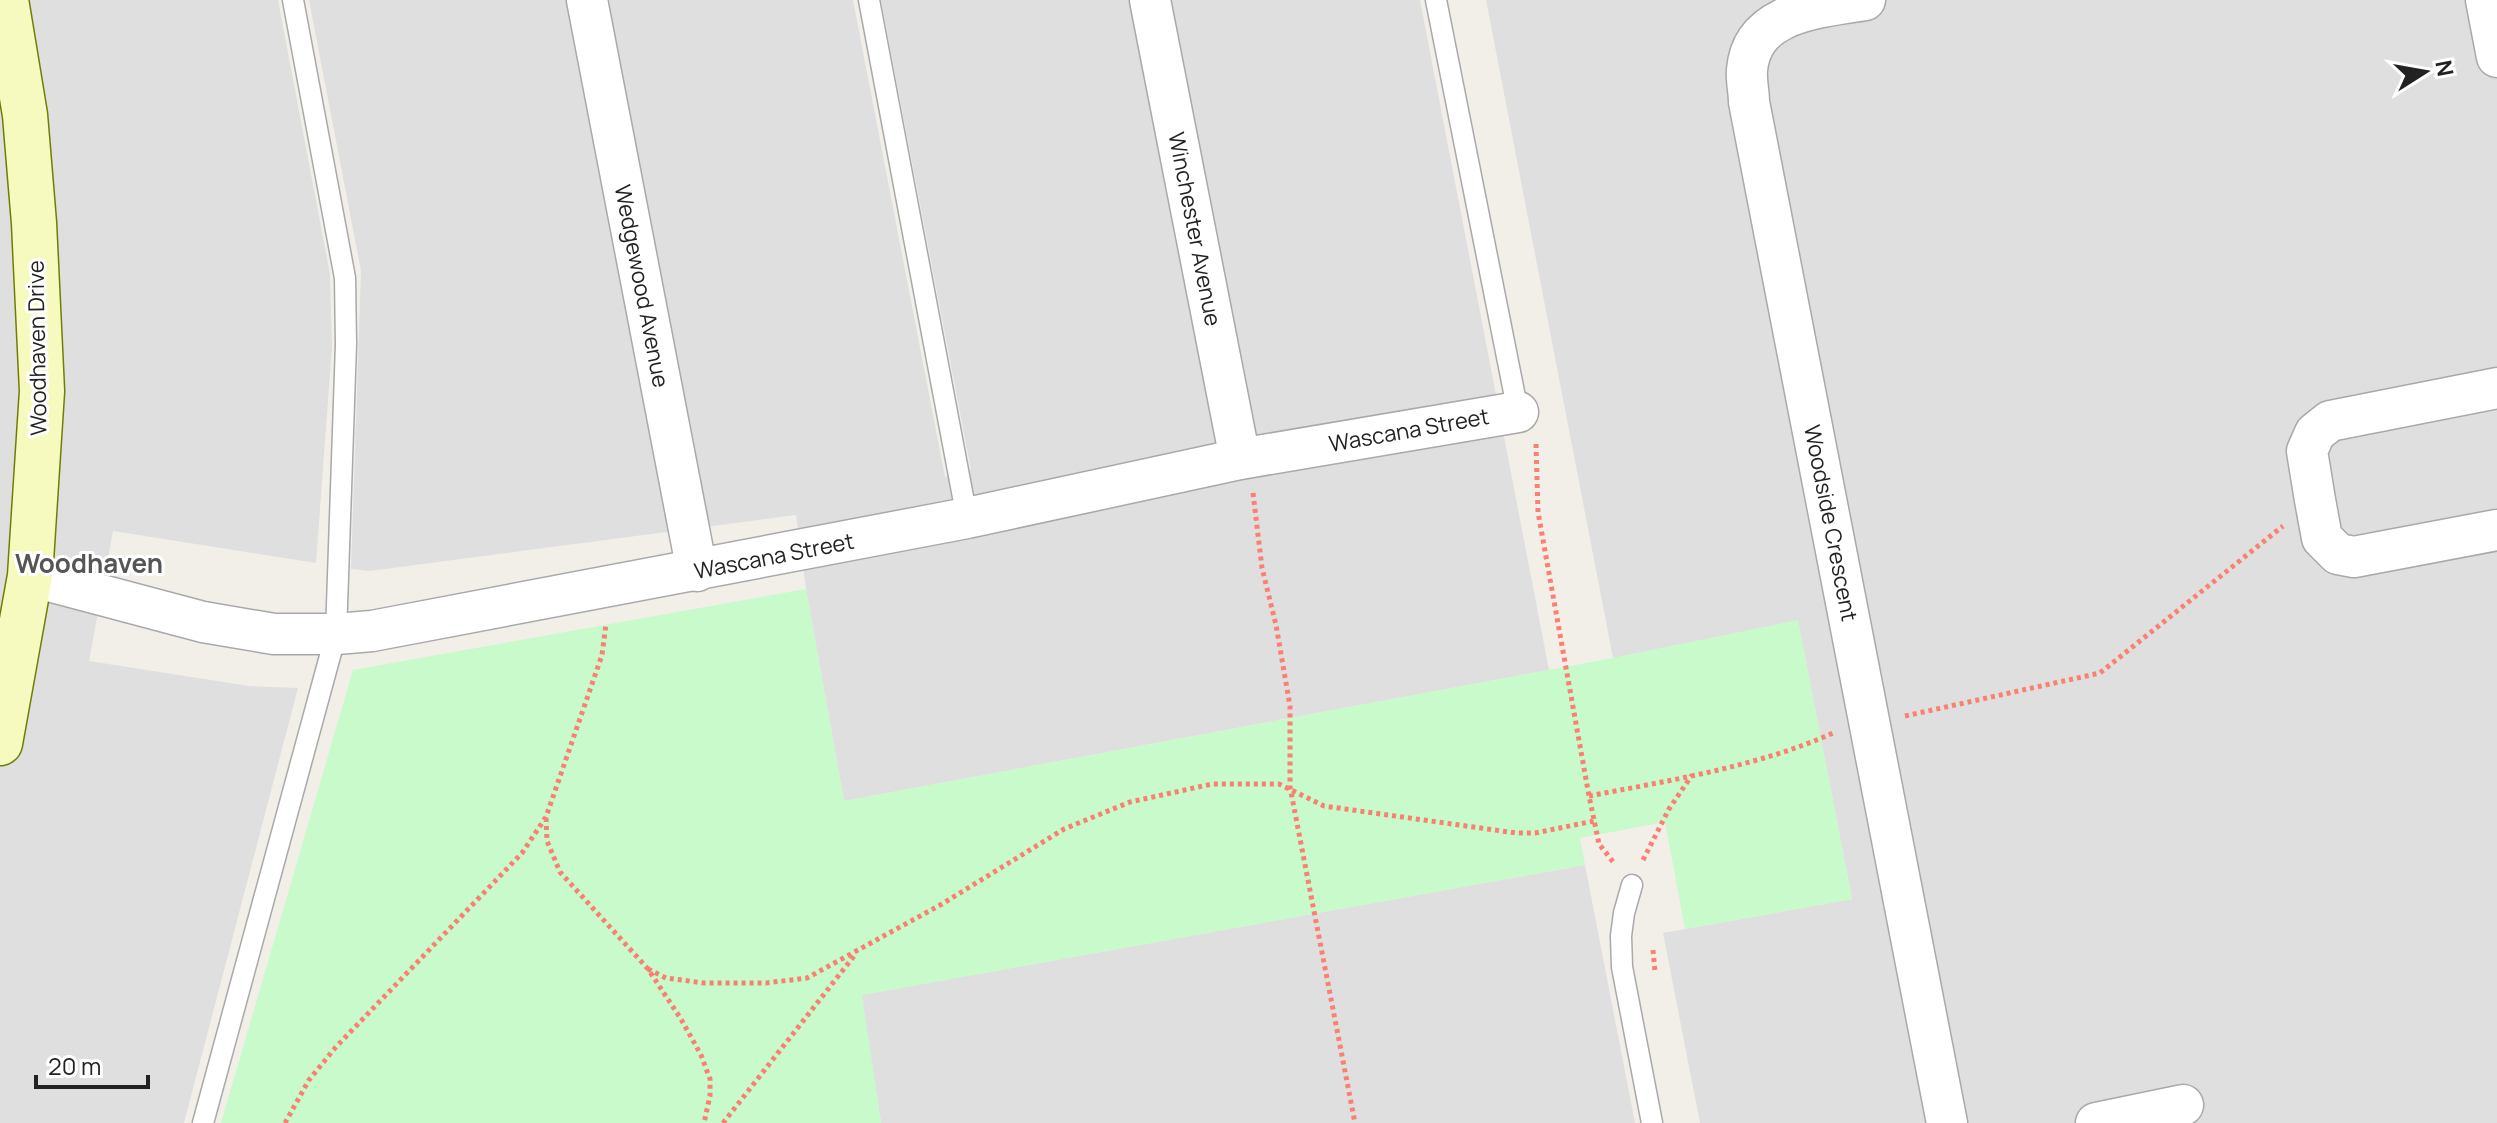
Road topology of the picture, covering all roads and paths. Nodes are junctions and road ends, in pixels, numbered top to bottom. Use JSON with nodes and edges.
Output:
{"nodes":[{"id":1,"x":6,"y":0,"type":"edge"},
{"id":2,"x":293,"y":0,"type":"edge"},
{"id":3,"x":587,"y":0,"type":"edge"},
{"id":4,"x":869,"y":0,"type":"edge"},
{"id":5,"x":1150,"y":0,"type":"edge"},
{"id":6,"x":1436,"y":0,"type":"edge"},
{"id":7,"x":1865,"y":0,"type":"edge"},
{"id":8,"x":2486,"y":0,"type":"edge"},
{"id":9,"x":2497,"y":57,"type":"edge"},
{"id":10,"x":2497,"y":388,"type":"edge"},
{"id":11,"x":1527,"y":423,"type":"junction"},
{"id":12,"x":1240,"y":459,"type":"junction"},
{"id":13,"x":2315,"y":500,"type":"junction"},
{"id":14,"x":967,"y":518,"type":"junction"},
{"id":15,"x":2497,"y":530,"type":"edge"},
{"id":16,"x":697,"y":571,"type":"junction"},
{"id":17,"x":30,"y":576,"type":"junction"},
{"id":18,"x":610,"y":587,"type":"junction"},
{"id":19,"x":336,"y":634,"type":"junction"},
{"id":20,"x":1870,"y":723,"type":"junction"},
{"id":21,"x":0,"y":743,"type":"edge"},
{"id":22,"x":1693,"y":775,"type":"junction"},
{"id":23,"x":1290,"y":787,"type":"junction"},
{"id":24,"x":1589,"y":796,"type":"junction"},
{"id":25,"x":546,"y":817,"type":"junction"},
{"id":26,"x":1594,"y":821,"type":"junction"},
{"id":27,"x":1632,"y":885,"type":"junction"},
{"id":28,"x":1652,"y":944,"type":"dead end"},
{"id":29,"x":857,"y":952,"type":"junction"},
{"id":30,"x":648,"y":969,"type":"junction"},
{"id":31,"x":1655,"y":982,"type":"dead end"},
{"id":32,"x":2183,"y":1105,"type":"dead end"},
{"id":33,"x":203,"y":1123,"type":"edge"},
{"id":34,"x":285,"y":1123,"type":"edge"},
{"id":35,"x":704,"y":1123,"type":"edge"},
{"id":36,"x":723,"y":1123,"type":"edge"},
{"id":37,"x":1355,"y":1123,"type":"edge"},
{"id":38,"x":1652,"y":1123,"type":"edge"},
{"id":39,"x":1947,"y":1123,"type":"edge"},
{"id":40,"x":2096,"y":1123,"type":"edge"}],
"edges":[{"from":1,"to":17,"type":"street","name":"Woodhaven Drive"},
{"from":2,"to":19,"type":"lane"},
{"from":3,"to":16,"type":"street","name":"Wedgewood Avenue"},
{"from":4,"to":14,"type":"lane"},
{"from":5,"to":12,"type":"street","name":"Winchester Avenue"},
{"from":6,"to":11,"type":"lane"},
{"from":7,"to":20,"type":"street","name":"Woodside Crescent"},
{"from":8,"to":9,"type":"street"},
{"from":10,"to":13,"type":"street"},
{"from":11,"to":12,"type":"street","name":"Wascana Street"},
{"from":11,"to":24,"type":"path"},
{"from":12,"to":14,"type":"street","name":"Wascana Street"},
{"from":12,"to":23,"type":"path"},
{"from":13,"to":15,"type":"street"},
{"from":13,"to":20,"type":"path"},
{"from":14,"to":16,"type":"street","name":"Wascana Street"},
{"from":16,"to":18,"type":"street","name":"Wascana Street"},
{"from":17,"to":19,"type":"street","name":"Wascana Street"},
{"from":17,"to":21,"type":"street","name":"Woodhaven Drive"},
{"from":18,"to":19,"type":"street","name":"Wascana Street"},
{"from":18,"to":25,"type":"path"},
{"from":19,"to":33,"type":"lane"},
{"from":20,"to":22,"type":"path"},
{"from":20,"to":39,"type":"street","name":"Woodside Crescent"},
{"from":22,"to":24,"type":"path"},
{"from":22,"to":27,"type":"path"},
{"from":23,"to":26,"type":"path"},
{"from":23,"to":29,"type":"path"},
{"from":23,"to":37,"type":"path"},
{"from":24,"to":26,"type":"path"},
{"from":25,"to":30,"type":"path"},
{"from":25,"to":34,"type":"path"},
{"from":26,"to":27,"type":"path"},
{"from":27,"to":38,"type":"lane"},
{"from":28,"to":31,"type":"path"},
{"from":29,"to":30,"type":"path"},
{"from":29,"to":36,"type":"path"},
{"from":30,"to":35,"type":"path"},
{"from":32,"to":40,"type":"street"}]}
